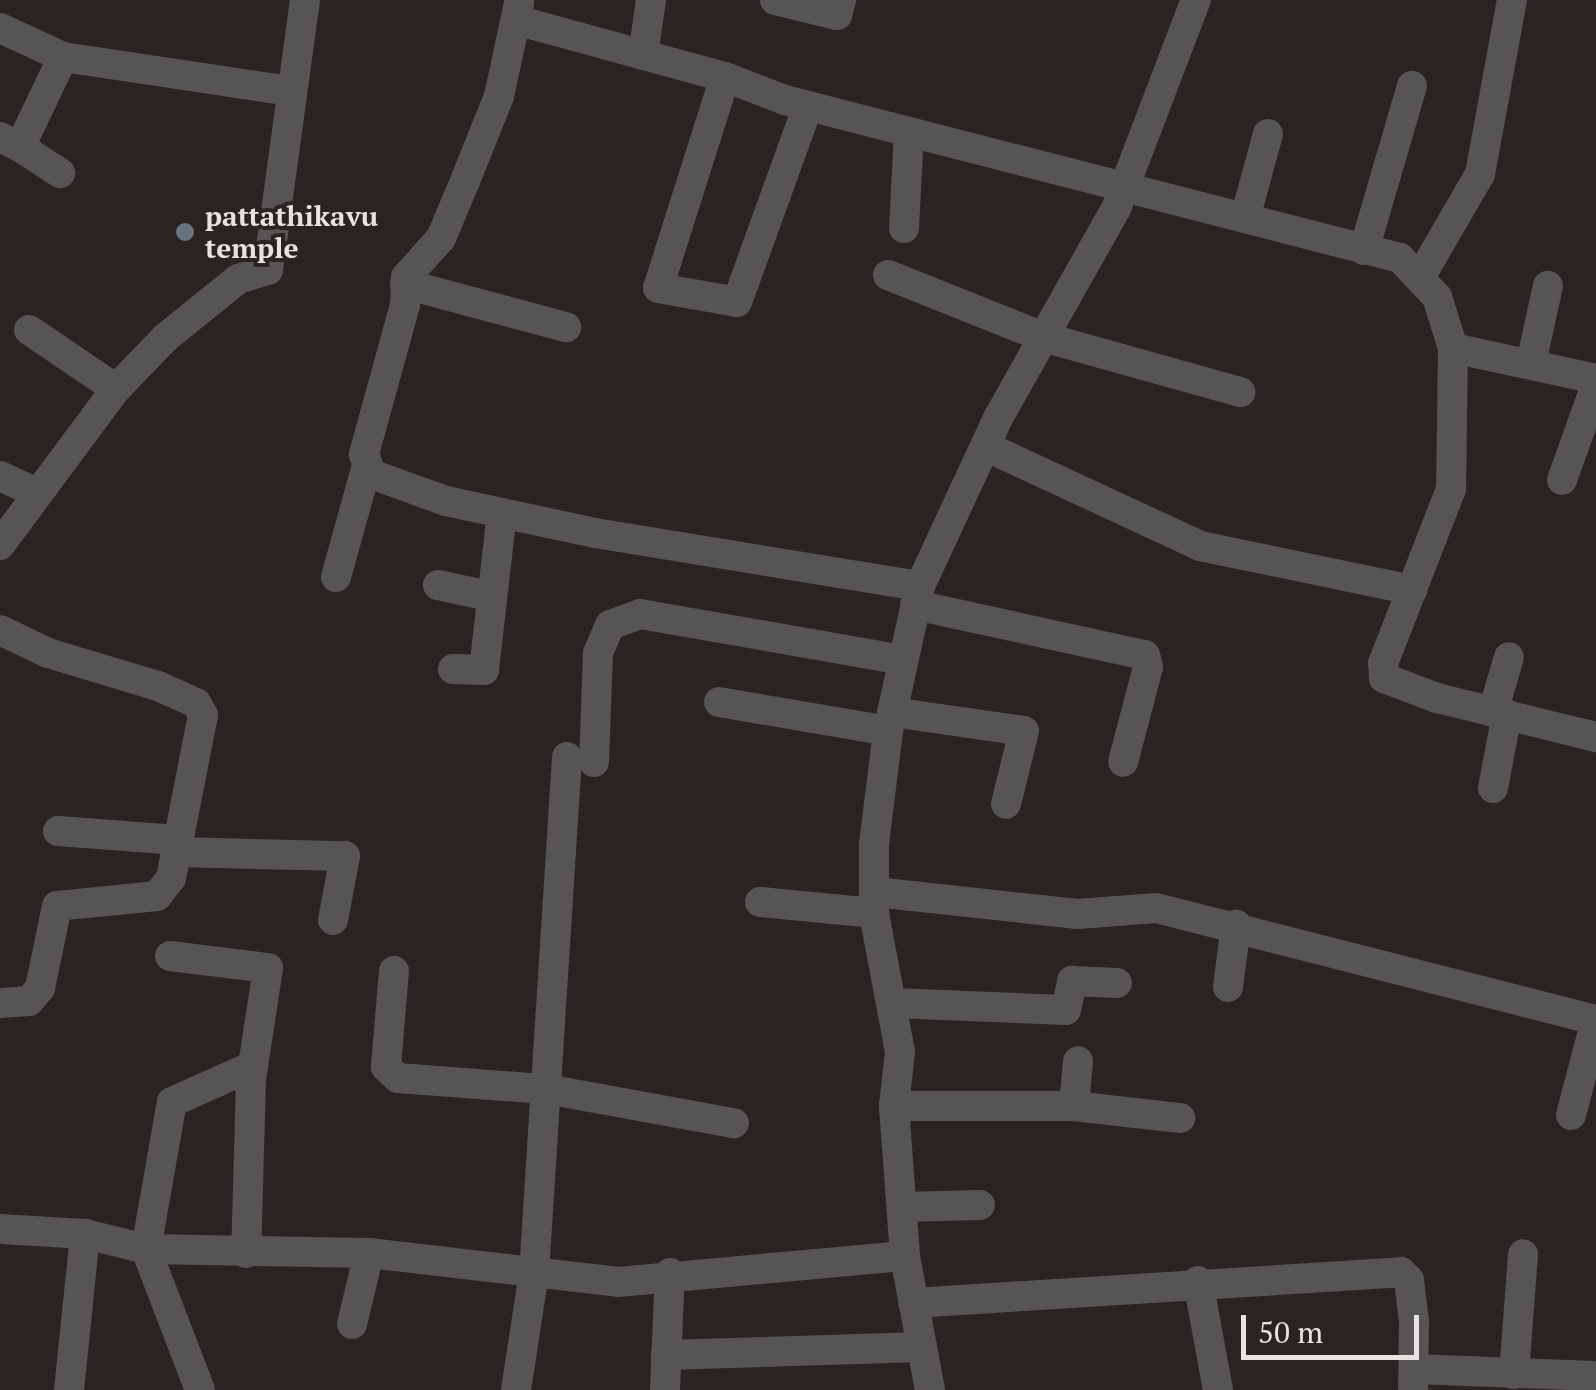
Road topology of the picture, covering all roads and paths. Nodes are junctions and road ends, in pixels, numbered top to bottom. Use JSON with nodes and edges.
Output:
{"nodes":[{"id":1,"x":305,"y":0,"type":"edge"},
{"id":2,"x":652,"y":0,"type":"edge"},
{"id":3,"x":775,"y":0,"type":"edge"},
{"id":4,"x":840,"y":0,"type":"edge"},
{"id":5,"x":1196,"y":0,"type":"edge"},
{"id":6,"x":1512,"y":0,"type":"edge"},
{"id":7,"x":518,"y":10,"type":"edge"},
{"id":8,"x":0,"y":28,"type":"edge"},
{"id":9,"x":643,"y":55,"type":"junction"},
{"id":10,"x":64,"y":57,"type":"junction"},
{"id":11,"x":726,"y":77,"type":"junction"},
{"id":12,"x":1412,"y":86,"type":"dead end"},
{"id":13,"x":291,"y":91,"type":"junction"},
{"id":14,"x":808,"y":106,"type":"junction"},
{"id":15,"x":909,"y":132,"type":"junction"},
{"id":16,"x":1268,"y":134,"type":"dead end"},
{"id":17,"x":10,"y":142,"type":"edge"},
{"id":18,"x":60,"y":173,"type":"dead end"},
{"id":19,"x":1126,"y":187,"type":"junction"},
{"id":20,"x":1245,"y":218,"type":"junction"},
{"id":21,"x":904,"y":228,"type":"dead end"},
{"id":22,"x":1364,"y":250,"type":"junction"},
{"id":23,"x":888,"y":274,"type":"dead end"},
{"id":24,"x":1422,"y":274,"type":"junction"},
{"id":25,"x":406,"y":284,"type":"junction"},
{"id":26,"x":1548,"y":286,"type":"dead end"},
{"id":27,"x":566,"y":327,"type":"dead end"},
{"id":28,"x":29,"y":330,"type":"dead end"},
{"id":29,"x":1043,"y":337,"type":"junction"},
{"id":30,"x":1453,"y":348,"type":"junction"},
{"id":31,"x":1531,"y":363,"type":"junction"},
{"id":32,"x":1596,"y":382,"type":"edge"},
{"id":33,"x":116,"y":389,"type":"junction"},
{"id":34,"x":1240,"y":392,"type":"dead end"},
{"id":35,"x":987,"y":447,"type":"junction"},
{"id":36,"x":367,"y":465,"type":"junction"},
{"id":37,"x":0,"y":476,"type":"edge"},
{"id":38,"x":1562,"y":480,"type":"dead end"},
{"id":39,"x":38,"y":494,"type":"junction"},
{"id":40,"x":502,"y":513,"type":"junction"},
{"id":41,"x":0,"y":545,"type":"edge"},
{"id":42,"x":336,"y":577,"type":"dead end"},
{"id":43,"x":438,"y":585,"type":"dead end"},
{"id":44,"x":1414,"y":590,"type":"junction"},
{"id":45,"x":917,"y":595,"type":"junction"},
{"id":46,"x":489,"y":596,"type":"junction"},
{"id":47,"x":0,"y":630,"type":"edge"},
{"id":48,"x":1509,"y":657,"type":"dead end"},
{"id":49,"x":903,"y":660,"type":"junction"},
{"id":50,"x":453,"y":669,"type":"dead end"},
{"id":51,"x":720,"y":702,"type":"dead end"},
{"id":52,"x":1500,"y":713,"type":"junction"},
{"id":53,"x":890,"y":721,"type":"junction"},
{"id":54,"x":1596,"y":736,"type":"edge"},
{"id":55,"x":1123,"y":762,"type":"dead end"},
{"id":56,"x":1493,"y":788,"type":"dead end"},
{"id":57,"x":1006,"y":804,"type":"dead end"},
{"id":58,"x":58,"y":832,"type":"dead end"},
{"id":59,"x":177,"y":846,"type":"junction"},
{"id":60,"x":760,"y":902,"type":"dead end"},
{"id":61,"x":875,"y":902,"type":"junction"},
{"id":62,"x":333,"y":920,"type":"dead end"},
{"id":63,"x":1236,"y":925,"type":"junction"},
{"id":64,"x":170,"y":956,"type":"dead end"},
{"id":65,"x":394,"y":971,"type":"dead end"},
{"id":66,"x":1117,"y":983,"type":"dead end"},
{"id":67,"x":1228,"y":987,"type":"dead end"},
{"id":68,"x":892,"y":1003,"type":"junction"},
{"id":69,"x":0,"y":1004,"type":"edge"},
{"id":70,"x":1594,"y":1019,"type":"edge"},
{"id":71,"x":1078,"y":1061,"type":"dead end"},
{"id":72,"x":252,"y":1066,"type":"junction"},
{"id":73,"x":546,"y":1089,"type":"junction"},
{"id":74,"x":894,"y":1106,"type":"junction"},
{"id":75,"x":1074,"y":1106,"type":"junction"},
{"id":76,"x":1571,"y":1116,"type":"dead end"},
{"id":77,"x":1180,"y":1118,"type":"dead end"},
{"id":78,"x":734,"y":1123,"type":"dead end"},
{"id":79,"x":980,"y":1205,"type":"dead end"},
{"id":80,"x":902,"y":1207,"type":"junction"},
{"id":81,"x":0,"y":1230,"type":"edge"},
{"id":82,"x":85,"y":1234,"type":"junction"},
{"id":83,"x":146,"y":1249,"type":"junction"},
{"id":84,"x":246,"y":1253,"type":"junction"},
{"id":85,"x":369,"y":1253,"type":"junction"},
{"id":86,"x":1522,"y":1254,"type":"dead end"},
{"id":87,"x":905,"y":1256,"type":"junction"},
{"id":88,"x":534,"y":1273,"type":"junction"},
{"id":89,"x":670,"y":1273,"type":"junction"},
{"id":90,"x":1198,"y":1280,"type":"junction"},
{"id":91,"x":912,"y":1303,"type":"junction"},
{"id":92,"x":352,"y":1324,"type":"dead end"},
{"id":93,"x":922,"y":1347,"type":"junction"},
{"id":94,"x":666,"y":1355,"type":"junction"},
{"id":95,"x":1514,"y":1374,"type":"junction"},
{"id":96,"x":1596,"y":1376,"type":"edge"},
{"id":97,"x":1413,"y":1380,"type":"edge"},
{"id":98,"x":69,"y":1390,"type":"edge"},
{"id":99,"x":200,"y":1390,"type":"edge"},
{"id":100,"x":516,"y":1390,"type":"edge"},
{"id":101,"x":665,"y":1390,"type":"edge"},
{"id":102,"x":930,"y":1390,"type":"edge"},
{"id":103,"x":1218,"y":1390,"type":"edge"}],
"edges":[{"from":1,"to":13,"type":"street"},
{"from":2,"to":9,"type":"street"},
{"from":3,"to":4,"type":"street"},
{"from":5,"to":19,"type":"street"},
{"from":6,"to":24,"type":"street"},
{"from":7,"to":9,"type":"street"},
{"from":7,"to":25,"type":"street"},
{"from":8,"to":10,"type":"street"},
{"from":9,"to":11,"type":"street"},
{"from":10,"to":13,"type":"street"},
{"from":10,"to":17,"type":"street"},
{"from":11,"to":14,"type":"street"},
{"from":11,"to":14,"type":"street"},
{"from":12,"to":22,"type":"street"},
{"from":13,"to":33,"type":"street"},
{"from":14,"to":15,"type":"street"},
{"from":15,"to":19,"type":"street"},
{"from":15,"to":21,"type":"street"},
{"from":16,"to":20,"type":"street"},
{"from":17,"to":18,"type":"street"},
{"from":19,"to":20,"type":"street"},
{"from":19,"to":29,"type":"street"},
{"from":20,"to":22,"type":"street"},
{"from":22,"to":24,"type":"street"},
{"from":23,"to":29,"type":"street"},
{"from":24,"to":30,"type":"street"},
{"from":25,"to":27,"type":"street"},
{"from":25,"to":36,"type":"street"},
{"from":26,"to":31,"type":"street"},
{"from":28,"to":33,"type":"street"},
{"from":29,"to":34,"type":"street"},
{"from":29,"to":35,"type":"street"},
{"from":30,"to":31,"type":"street"},
{"from":30,"to":44,"type":"street"},
{"from":31,"to":32,"type":"street"},
{"from":32,"to":38,"type":"street"},
{"from":33,"to":39,"type":"street"},
{"from":35,"to":44,"type":"street"},
{"from":35,"to":45,"type":"street"},
{"from":36,"to":40,"type":"street"},
{"from":36,"to":42,"type":"street"},
{"from":37,"to":39,"type":"street"},
{"from":39,"to":41,"type":"street"},
{"from":40,"to":45,"type":"street"},
{"from":40,"to":46,"type":"street"},
{"from":43,"to":46,"type":"street"},
{"from":44,"to":52,"type":"street"},
{"from":45,"to":49,"type":"street"},
{"from":45,"to":55,"type":"street"},
{"from":46,"to":50,"type":"street"},
{"from":47,"to":59,"type":"street"},
{"from":48,"to":52,"type":"street"},
{"from":49,"to":53,"type":"street"},
{"from":49,"to":73,"type":"street"},
{"from":51,"to":53,"type":"street"},
{"from":52,"to":54,"type":"street"},
{"from":52,"to":56,"type":"street"},
{"from":53,"to":57,"type":"street"},
{"from":53,"to":61,"type":"street"},
{"from":58,"to":59,"type":"street"},
{"from":59,"to":62,"type":"street"},
{"from":59,"to":69,"type":"street"},
{"from":60,"to":61,"type":"street"},
{"from":61,"to":63,"type":"street"},
{"from":61,"to":68,"type":"street"},
{"from":63,"to":67,"type":"street"},
{"from":63,"to":70,"type":"street"},
{"from":64,"to":72,"type":"street"},
{"from":65,"to":73,"type":"street"},
{"from":66,"to":68,"type":"street"},
{"from":68,"to":74,"type":"street"},
{"from":70,"to":76,"type":"street"},
{"from":71,"to":75,"type":"street"},
{"from":72,"to":83,"type":"street"},
{"from":72,"to":84,"type":"street"},
{"from":73,"to":78,"type":"street"},
{"from":73,"to":88,"type":"street"},
{"from":74,"to":75,"type":"street"},
{"from":74,"to":80,"type":"street"},
{"from":75,"to":77,"type":"street"},
{"from":79,"to":80,"type":"street"},
{"from":80,"to":87,"type":"street"},
{"from":81,"to":82,"type":"street"},
{"from":82,"to":83,"type":"street"},
{"from":82,"to":98,"type":"street"},
{"from":83,"to":84,"type":"street"},
{"from":83,"to":99,"type":"street"},
{"from":84,"to":85,"type":"street"},
{"from":85,"to":88,"type":"street"},
{"from":85,"to":92,"type":"street"},
{"from":86,"to":95,"type":"street"},
{"from":87,"to":89,"type":"street"},
{"from":87,"to":91,"type":"street"},
{"from":88,"to":89,"type":"street"},
{"from":88,"to":100,"type":"street"},
{"from":89,"to":94,"type":"street"},
{"from":90,"to":91,"type":"street"},
{"from":90,"to":97,"type":"street"},
{"from":90,"to":103,"type":"street"},
{"from":91,"to":93,"type":"street"},
{"from":93,"to":94,"type":"street"},
{"from":93,"to":102,"type":"street"},
{"from":94,"to":101,"type":"street"},
{"from":95,"to":96,"type":"street"},
{"from":95,"to":97,"type":"street"}]}
